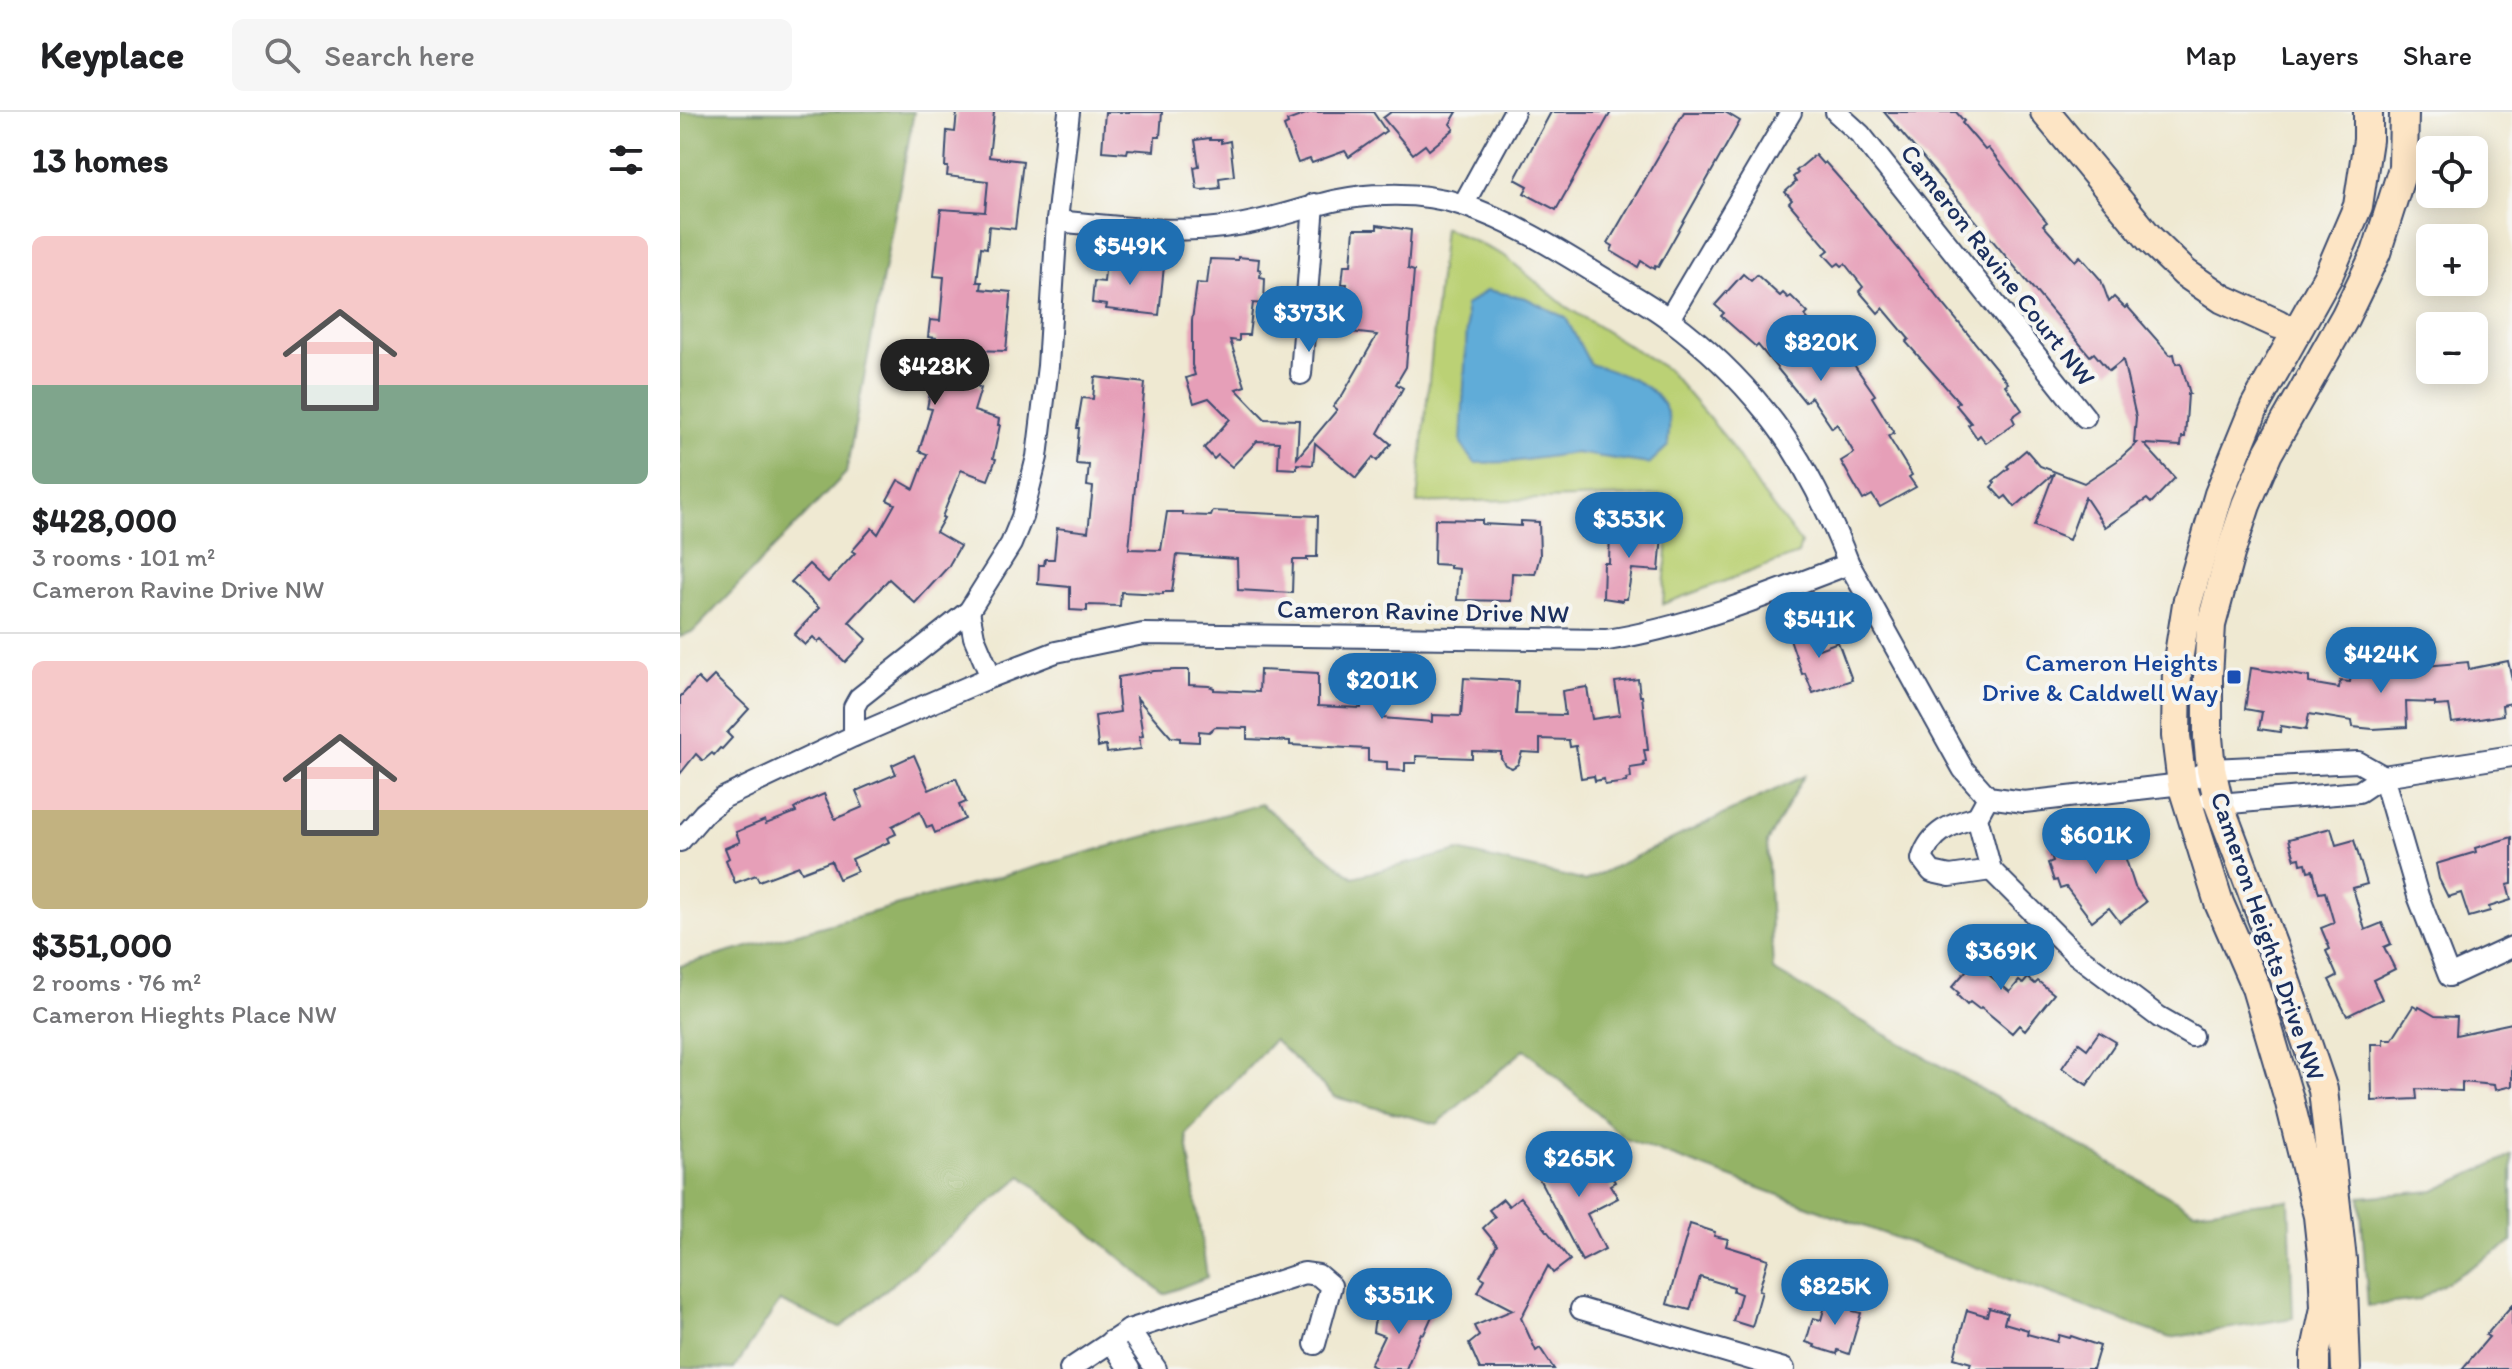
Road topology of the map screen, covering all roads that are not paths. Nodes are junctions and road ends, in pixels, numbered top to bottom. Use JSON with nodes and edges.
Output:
{"nodes":[{"id":1,"x":1069,"y":112,"type":"edge"},
{"id":2,"x":1514,"y":112,"type":"edge"},
{"id":3,"x":1791,"y":112,"type":"edge"},
{"id":4,"x":1836,"y":112,"type":"edge"},
{"id":5,"x":2045,"y":112,"type":"edge"},
{"id":6,"x":2368,"y":112,"type":"edge"},
{"id":7,"x":2404,"y":112,"type":"edge"},
{"id":8,"x":1314,"y":204,"type":"junction"},
{"id":9,"x":1463,"y":205,"type":"junction"},
{"id":10,"x":1057,"y":221,"type":"junction"},
{"id":11,"x":1669,"y":319,"type":"junction"},
{"id":12,"x":2288,"y":328,"type":"junction"},
{"id":13,"x":2330,"y":344,"type":"junction"},
{"id":14,"x":1301,"y":374,"type":"dead end"},
{"id":15,"x":2085,"y":417,"type":"dead end"},
{"id":16,"x":1849,"y":564,"type":"junction"},
{"id":17,"x":969,"y":611,"type":"junction"},
{"id":18,"x":991,"y":677,"type":"junction"},
{"id":19,"x":854,"y":736,"type":"junction"},
{"id":20,"x":2512,"y":756,"type":"edge"},
{"id":21,"x":2211,"y":769,"type":"junction"},
{"id":22,"x":2383,"y":776,"type":"junction"},
{"id":23,"x":2182,"y":784,"type":"junction"},
{"id":24,"x":1988,"y":797,"type":"junction"},
{"id":25,"x":2219,"y":804,"type":"junction"},
{"id":26,"x":1977,"y":817,"type":"junction"},
{"id":27,"x":680,"y":841,"type":"edge"},
{"id":28,"x":1991,"y":870,"type":"junction"},
{"id":29,"x":2512,"y":947,"type":"edge"},
{"id":30,"x":2192,"y":1036,"type":"dead end"},
{"id":31,"x":2327,"y":1212,"type":"junction"},
{"id":32,"x":1581,"y":1309,"type":"dead end"},
{"id":33,"x":2334,"y":1312,"type":"junction"},
{"id":34,"x":1129,"y":1330,"type":"junction"},
{"id":35,"x":1111,"y":1341,"type":"junction"},
{"id":36,"x":1315,"y":1344,"type":"dead end"},
{"id":37,"x":1070,"y":1369,"type":"edge"},
{"id":38,"x":1129,"y":1369,"type":"edge"},
{"id":39,"x":1156,"y":1369,"type":"edge"},
{"id":40,"x":1784,"y":1369,"type":"edge"},
{"id":41,"x":2315,"y":1369,"type":"edge"},
{"id":42,"x":2346,"y":1369,"type":"edge"}],
"edges":[{"from":1,"to":10,"type":"street"},
{"from":2,"to":9,"type":"street"},
{"from":3,"to":11,"type":"street"},
{"from":4,"to":15,"type":"street","name":"Cameron Ravine Court NW"},
{"from":5,"to":12,"type":"street"},
{"from":6,"to":12,"type":"street","name":"Cameron Heights Drive NW"},
{"from":7,"to":13,"type":"street","name":"Cameron Heights Drive NW"},
{"from":8,"to":9,"type":"street"},
{"from":8,"to":10,"type":"street"},
{"from":8,"to":14,"type":"street"},
{"from":9,"to":11,"type":"street"},
{"from":10,"to":17,"type":"street"},
{"from":11,"to":16,"type":"street"},
{"from":12,"to":13,"type":"street"},
{"from":12,"to":23,"type":"street","name":"Cameron Heights Drive NW"},
{"from":13,"to":21,"type":"street","name":"Cameron Heights Drive NW"},
{"from":16,"to":18,"type":"street","name":"Cameron Ravine Drive NW"},
{"from":16,"to":24,"type":"street"},
{"from":17,"to":18,"type":"street"},
{"from":17,"to":19,"type":"street"},
{"from":18,"to":19,"type":"street","name":"Cameron Ravine Drive NW"},
{"from":19,"to":27,"type":"street","name":"Cameron Ravine Drive NW"},
{"from":20,"to":22,"type":"street"},
{"from":21,"to":22,"type":"street"},
{"from":21,"to":23,"type":"street"},
{"from":21,"to":25,"type":"street","name":"Cameron Heights Drive NW"},
{"from":22,"to":25,"type":"street"},
{"from":22,"to":29,"type":"street"},
{"from":23,"to":24,"type":"street"},
{"from":23,"to":25,"type":"street"},
{"from":23,"to":31,"type":"street","name":"Cameron Heights Drive NW"},
{"from":24,"to":26,"type":"street"},
{"from":25,"to":31,"type":"street","name":"Cameron Heights Drive NW"},
{"from":26,"to":28,"type":"street"},
{"from":26,"to":28,"type":"street"},
{"from":28,"to":30,"type":"street"},
{"from":31,"to":33,"type":"street","name":"Cameron Heights Drive NW"},
{"from":32,"to":40,"type":"street"},
{"from":33,"to":41,"type":"street","name":"Cameron Heights Drive NW"},
{"from":33,"to":42,"type":"street","name":"Cameron Heights Drive NW"},
{"from":34,"to":35,"type":"street"},
{"from":34,"to":36,"type":"street"},
{"from":34,"to":39,"type":"street"},
{"from":35,"to":37,"type":"street"},
{"from":35,"to":38,"type":"street"}]}
